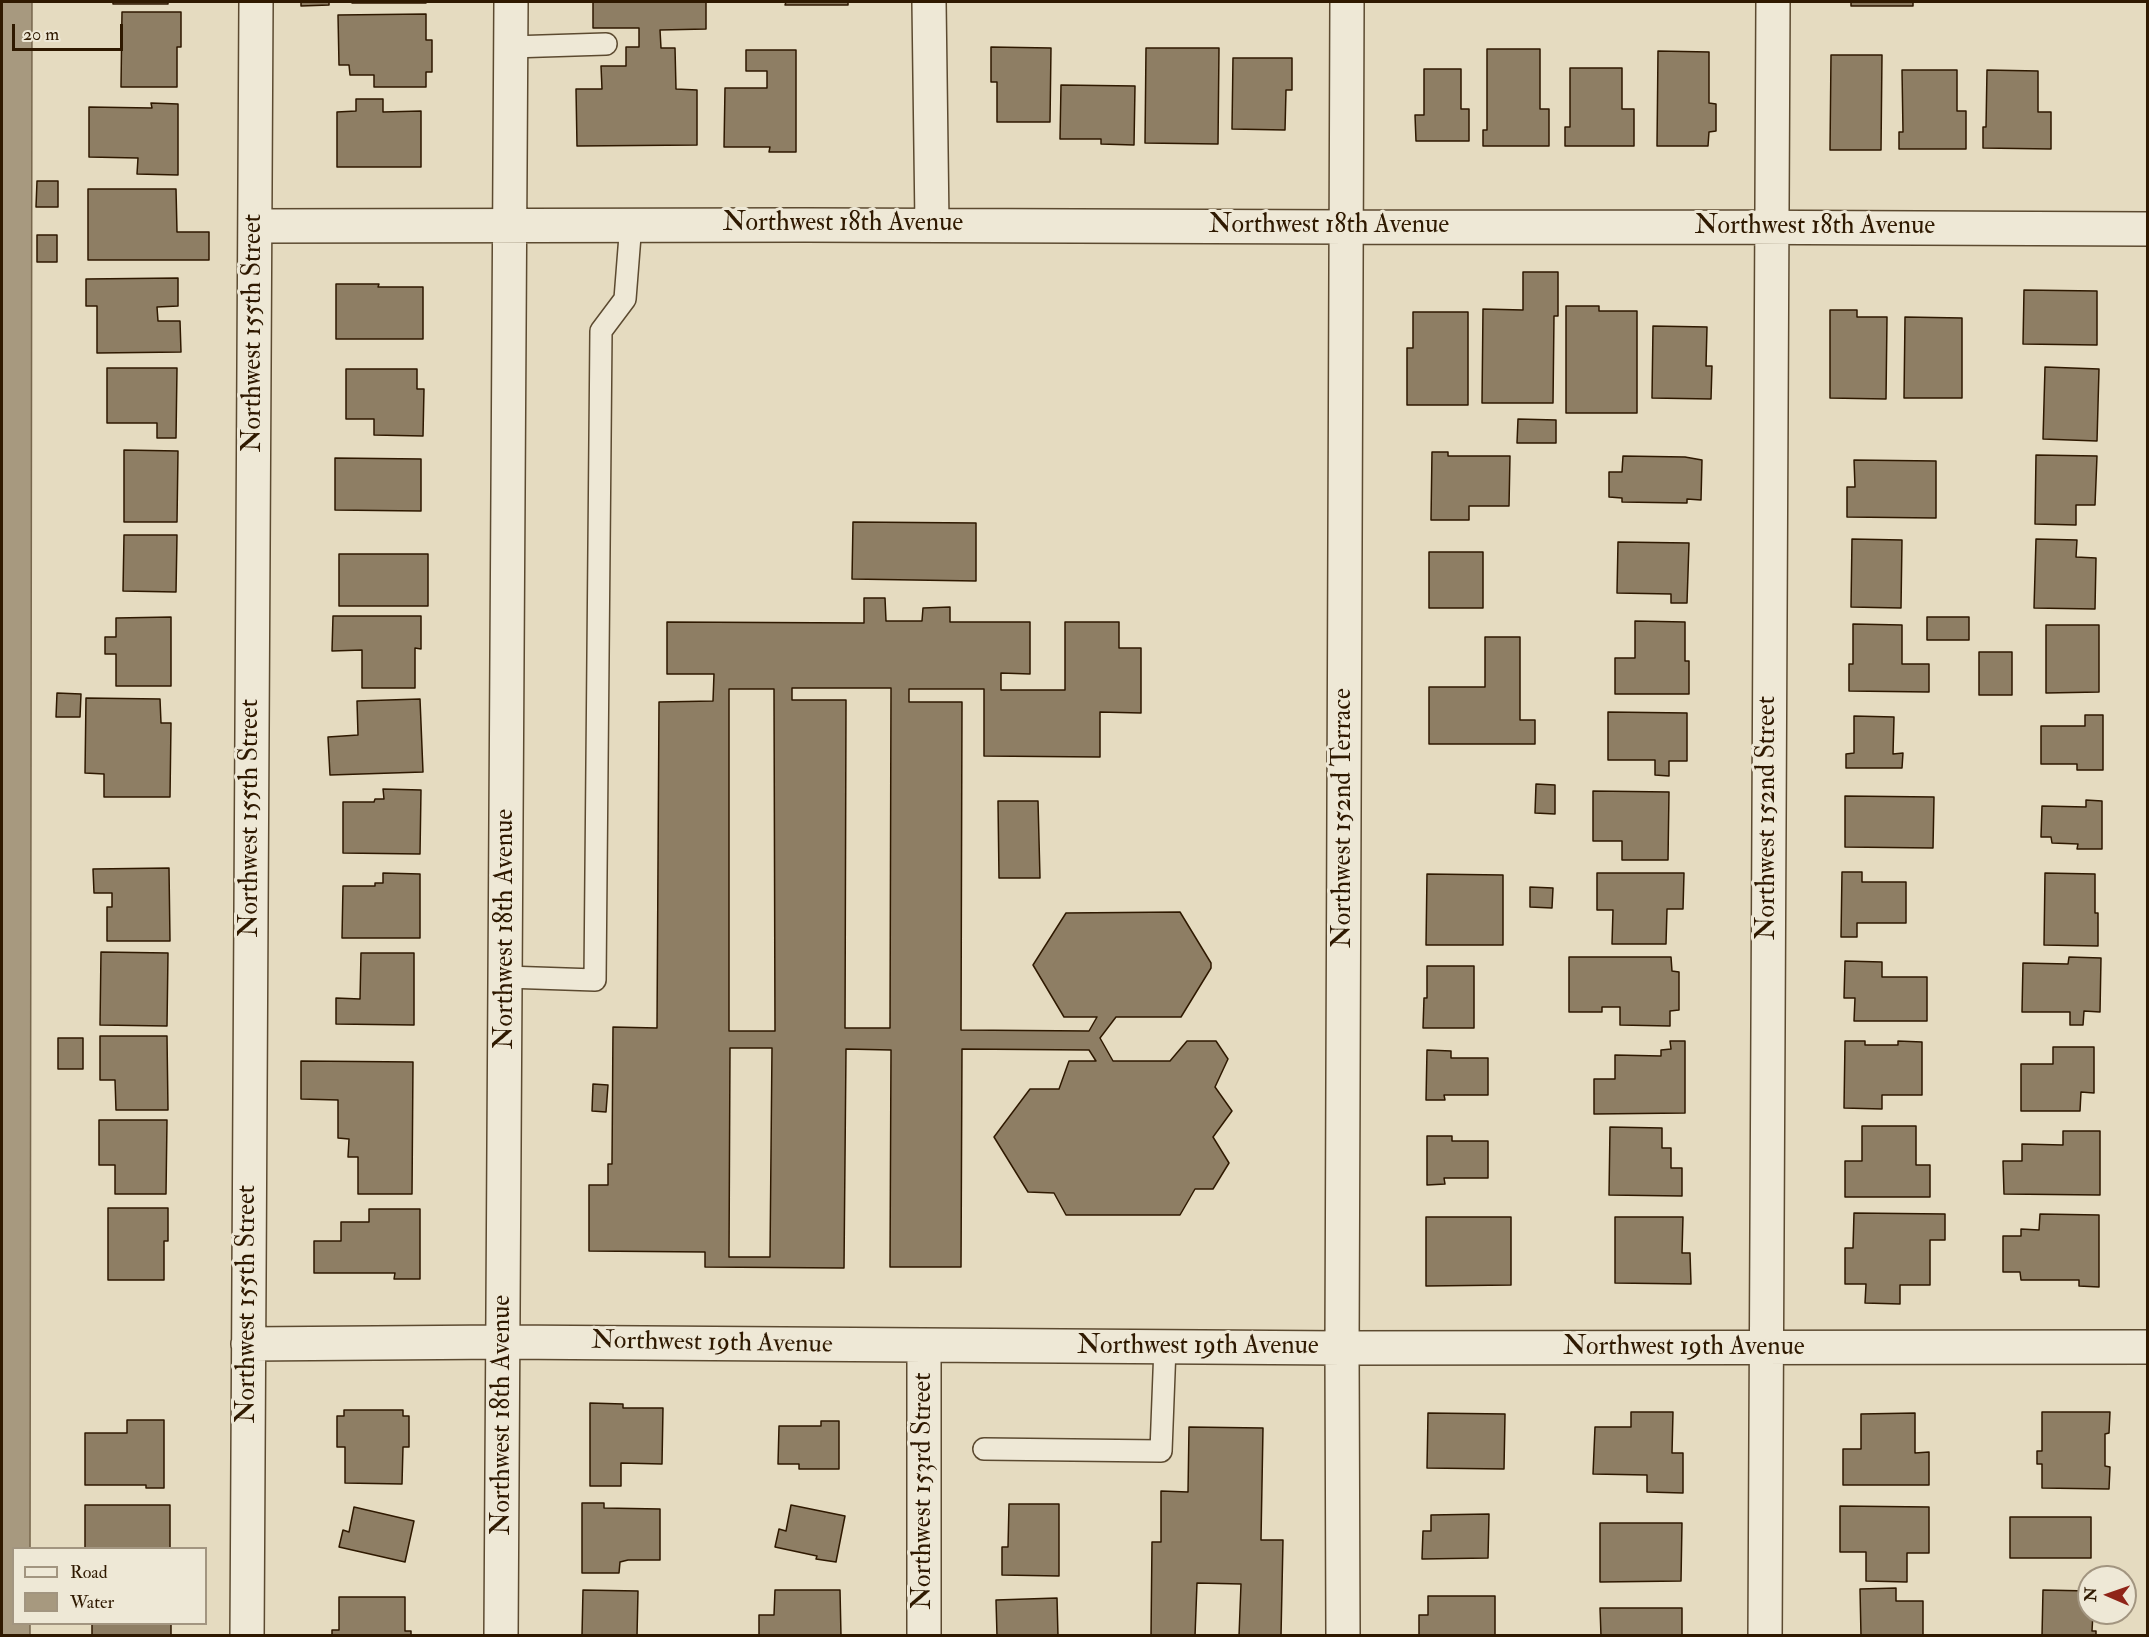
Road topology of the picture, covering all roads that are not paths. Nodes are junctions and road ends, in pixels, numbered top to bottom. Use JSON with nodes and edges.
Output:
{"nodes":[{"id":1,"x":256,"y":2,"type":"edge"},
{"id":2,"x":511,"y":2,"type":"edge"},
{"id":3,"x":929,"y":2,"type":"edge"},
{"id":4,"x":1347,"y":2,"type":"edge"},
{"id":5,"x":1773,"y":2,"type":"edge"},
{"id":6,"x":606,"y":44,"type":"dead end"},
{"id":7,"x":511,"y":47,"type":"junction"},
{"id":8,"x":631,"y":223,"type":"junction"},
{"id":9,"x":510,"y":224,"type":"junction"},
{"id":10,"x":932,"y":224,"type":"junction"},
{"id":11,"x":255,"y":226,"type":"junction"},
{"id":12,"x":1771,"y":226,"type":"junction"},
{"id":13,"x":1346,"y":227,"type":"junction"},
{"id":14,"x":2148,"y":229,"type":"edge"},
{"id":15,"x":506,"y":977,"type":"junction"},
{"id":16,"x":504,"y":1342,"type":"junction"},
{"id":17,"x":248,"y":1344,"type":"junction"},
{"id":18,"x":924,"y":1346,"type":"junction"},
{"id":19,"x":1165,"y":1347,"type":"junction"},
{"id":20,"x":2148,"y":1347,"type":"edge"},
{"id":21,"x":1342,"y":1348,"type":"junction"},
{"id":22,"x":1766,"y":1348,"type":"junction"},
{"id":23,"x":984,"y":1449,"type":"dead end"},
{"id":24,"x":247,"y":1635,"type":"edge"},
{"id":25,"x":501,"y":1635,"type":"edge"},
{"id":26,"x":924,"y":1635,"type":"edge"},
{"id":27,"x":1343,"y":1635,"type":"edge"},
{"id":28,"x":1765,"y":1635,"type":"edge"}],
"edges":[{"from":1,"to":11,"type":"street","name":"Northwest 155th Street"},
{"from":2,"to":7,"type":"street","name":"Northwest 18th Avenue"},
{"from":3,"to":10,"type":"street"},
{"from":4,"to":13,"type":"street","name":"Northwest 152nd Terrace"},
{"from":5,"to":12,"type":"street","name":"Northwest 152nd Street"},
{"from":6,"to":7,"type":"lane"},
{"from":7,"to":9,"type":"street","name":"Northwest 18th Avenue"},
{"from":8,"to":9,"type":"street","name":"Northwest 18th Avenue"},
{"from":8,"to":10,"type":"street","name":"Northwest 18th Avenue"},
{"from":8,"to":15,"type":"lane"},
{"from":9,"to":11,"type":"street","name":"Northwest 18th Avenue"},
{"from":9,"to":15,"type":"street","name":"Northwest 18th Avenue"},
{"from":10,"to":13,"type":"street","name":"Northwest 18th Avenue"},
{"from":11,"to":17,"type":"street","name":"Northwest 155th Street"},
{"from":12,"to":13,"type":"street","name":"Northwest 18th Avenue"},
{"from":12,"to":14,"type":"street","name":"Northwest 18th Avenue"},
{"from":12,"to":22,"type":"street","name":"Northwest 152nd Street"},
{"from":13,"to":21,"type":"street","name":"Northwest 152nd Terrace"},
{"from":15,"to":16,"type":"street","name":"Northwest 18th Avenue"},
{"from":16,"to":17,"type":"street","name":"Northwest 19th Avenue"},
{"from":16,"to":18,"type":"street","name":"Northwest 19th Avenue"},
{"from":16,"to":25,"type":"street","name":"Northwest 18th Avenue"},
{"from":17,"to":24,"type":"street","name":"Northwest 155th Street"},
{"from":18,"to":19,"type":"street","name":"Northwest 19th Avenue"},
{"from":18,"to":26,"type":"street","name":"Northwest 153rd Street"},
{"from":19,"to":21,"type":"street","name":"Northwest 19th Avenue"},
{"from":19,"to":23,"type":"lane"},
{"from":20,"to":22,"type":"street","name":"Northwest 19th Avenue"},
{"from":21,"to":22,"type":"street","name":"Northwest 19th Avenue"},
{"from":21,"to":27,"type":"street","name":"Northwest 152nd Terrace"},
{"from":22,"to":28,"type":"street","name":"Northwest 152nd Street"}]}
